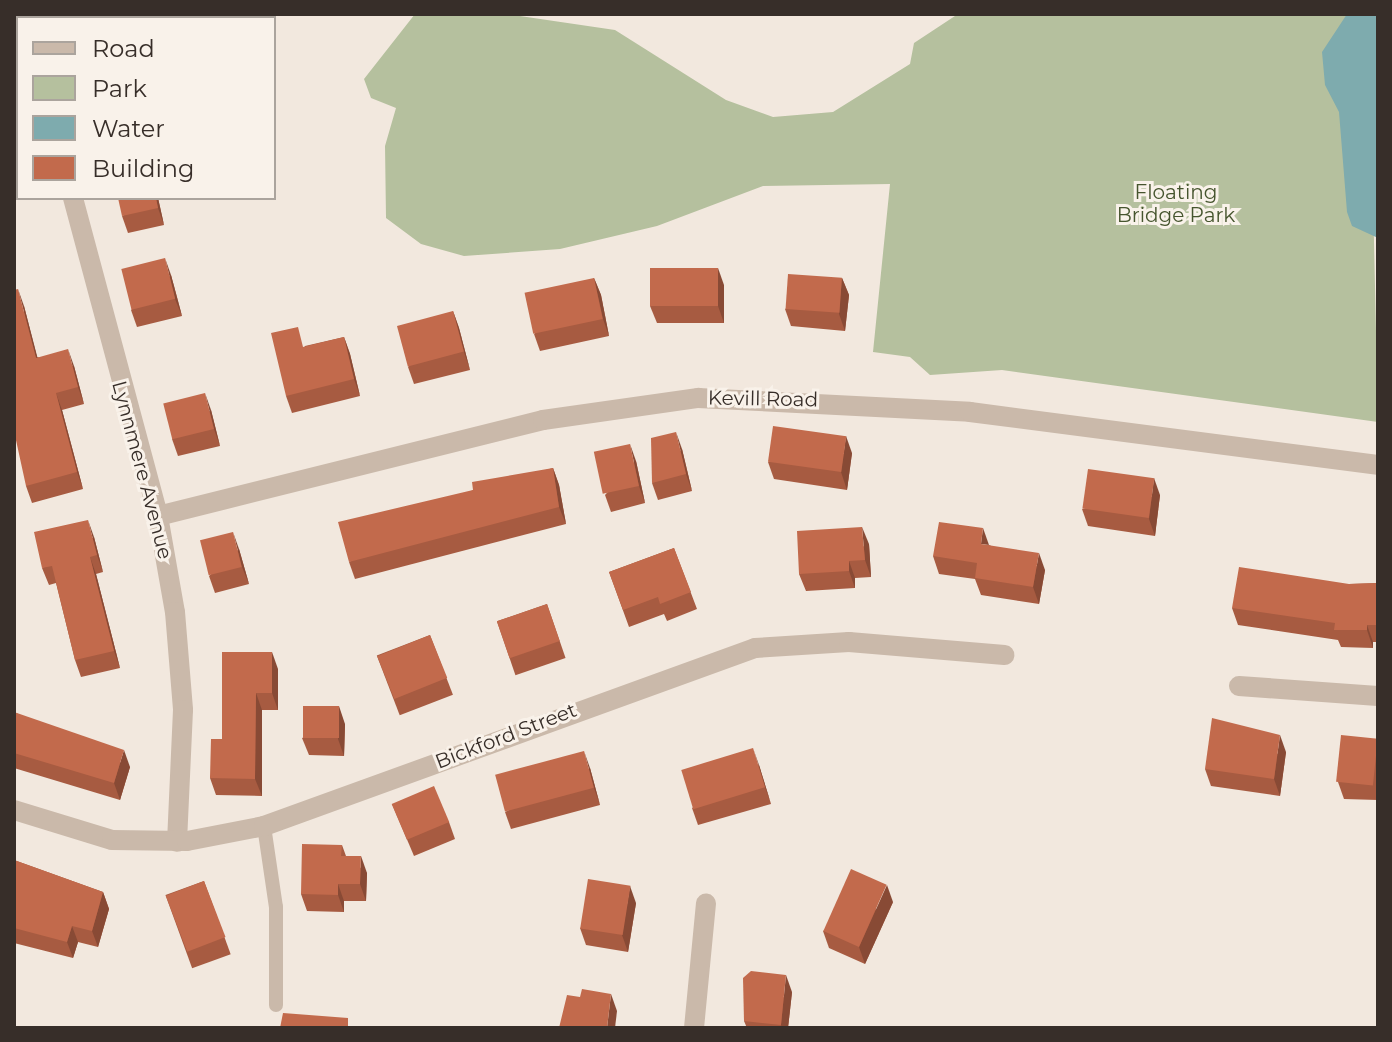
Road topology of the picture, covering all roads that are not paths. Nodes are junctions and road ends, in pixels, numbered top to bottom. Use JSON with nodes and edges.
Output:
{"nodes":[{"id":1,"x":74,"y":200,"type":"edge"},
{"id":2,"x":1378,"y":465,"type":"edge"},
{"id":3,"x":158,"y":516,"type":"junction"},
{"id":4,"x":1004,"y":655,"type":"dead end"},
{"id":5,"x":1239,"y":686,"type":"dead end"},
{"id":6,"x":1378,"y":696,"type":"edge"},
{"id":7,"x":14,"y":810,"type":"edge"},
{"id":8,"x":264,"y":826,"type":"junction"},
{"id":9,"x":177,"y":842,"type":"junction"},
{"id":10,"x":706,"y":904,"type":"dead end"},
{"id":11,"x":276,"y":1005,"type":"dead end"},
{"id":12,"x":694,"y":1028,"type":"edge"}],
"edges":[{"from":1,"to":3,"type":"street","name":"Lynnmere Avenue"},
{"from":2,"to":3,"type":"street","name":"Kevill Road"},
{"from":3,"to":9,"type":"street","name":"Lynnmere Avenue"},
{"from":4,"to":8,"type":"street","name":"Bickford Street"},
{"from":5,"to":6,"type":"street"},
{"from":7,"to":9,"type":"street","name":"Bickford Street"},
{"from":8,"to":9,"type":"street","name":"Bickford Street"},
{"from":8,"to":11,"type":"lane"},
{"from":10,"to":12,"type":"street"}]}
